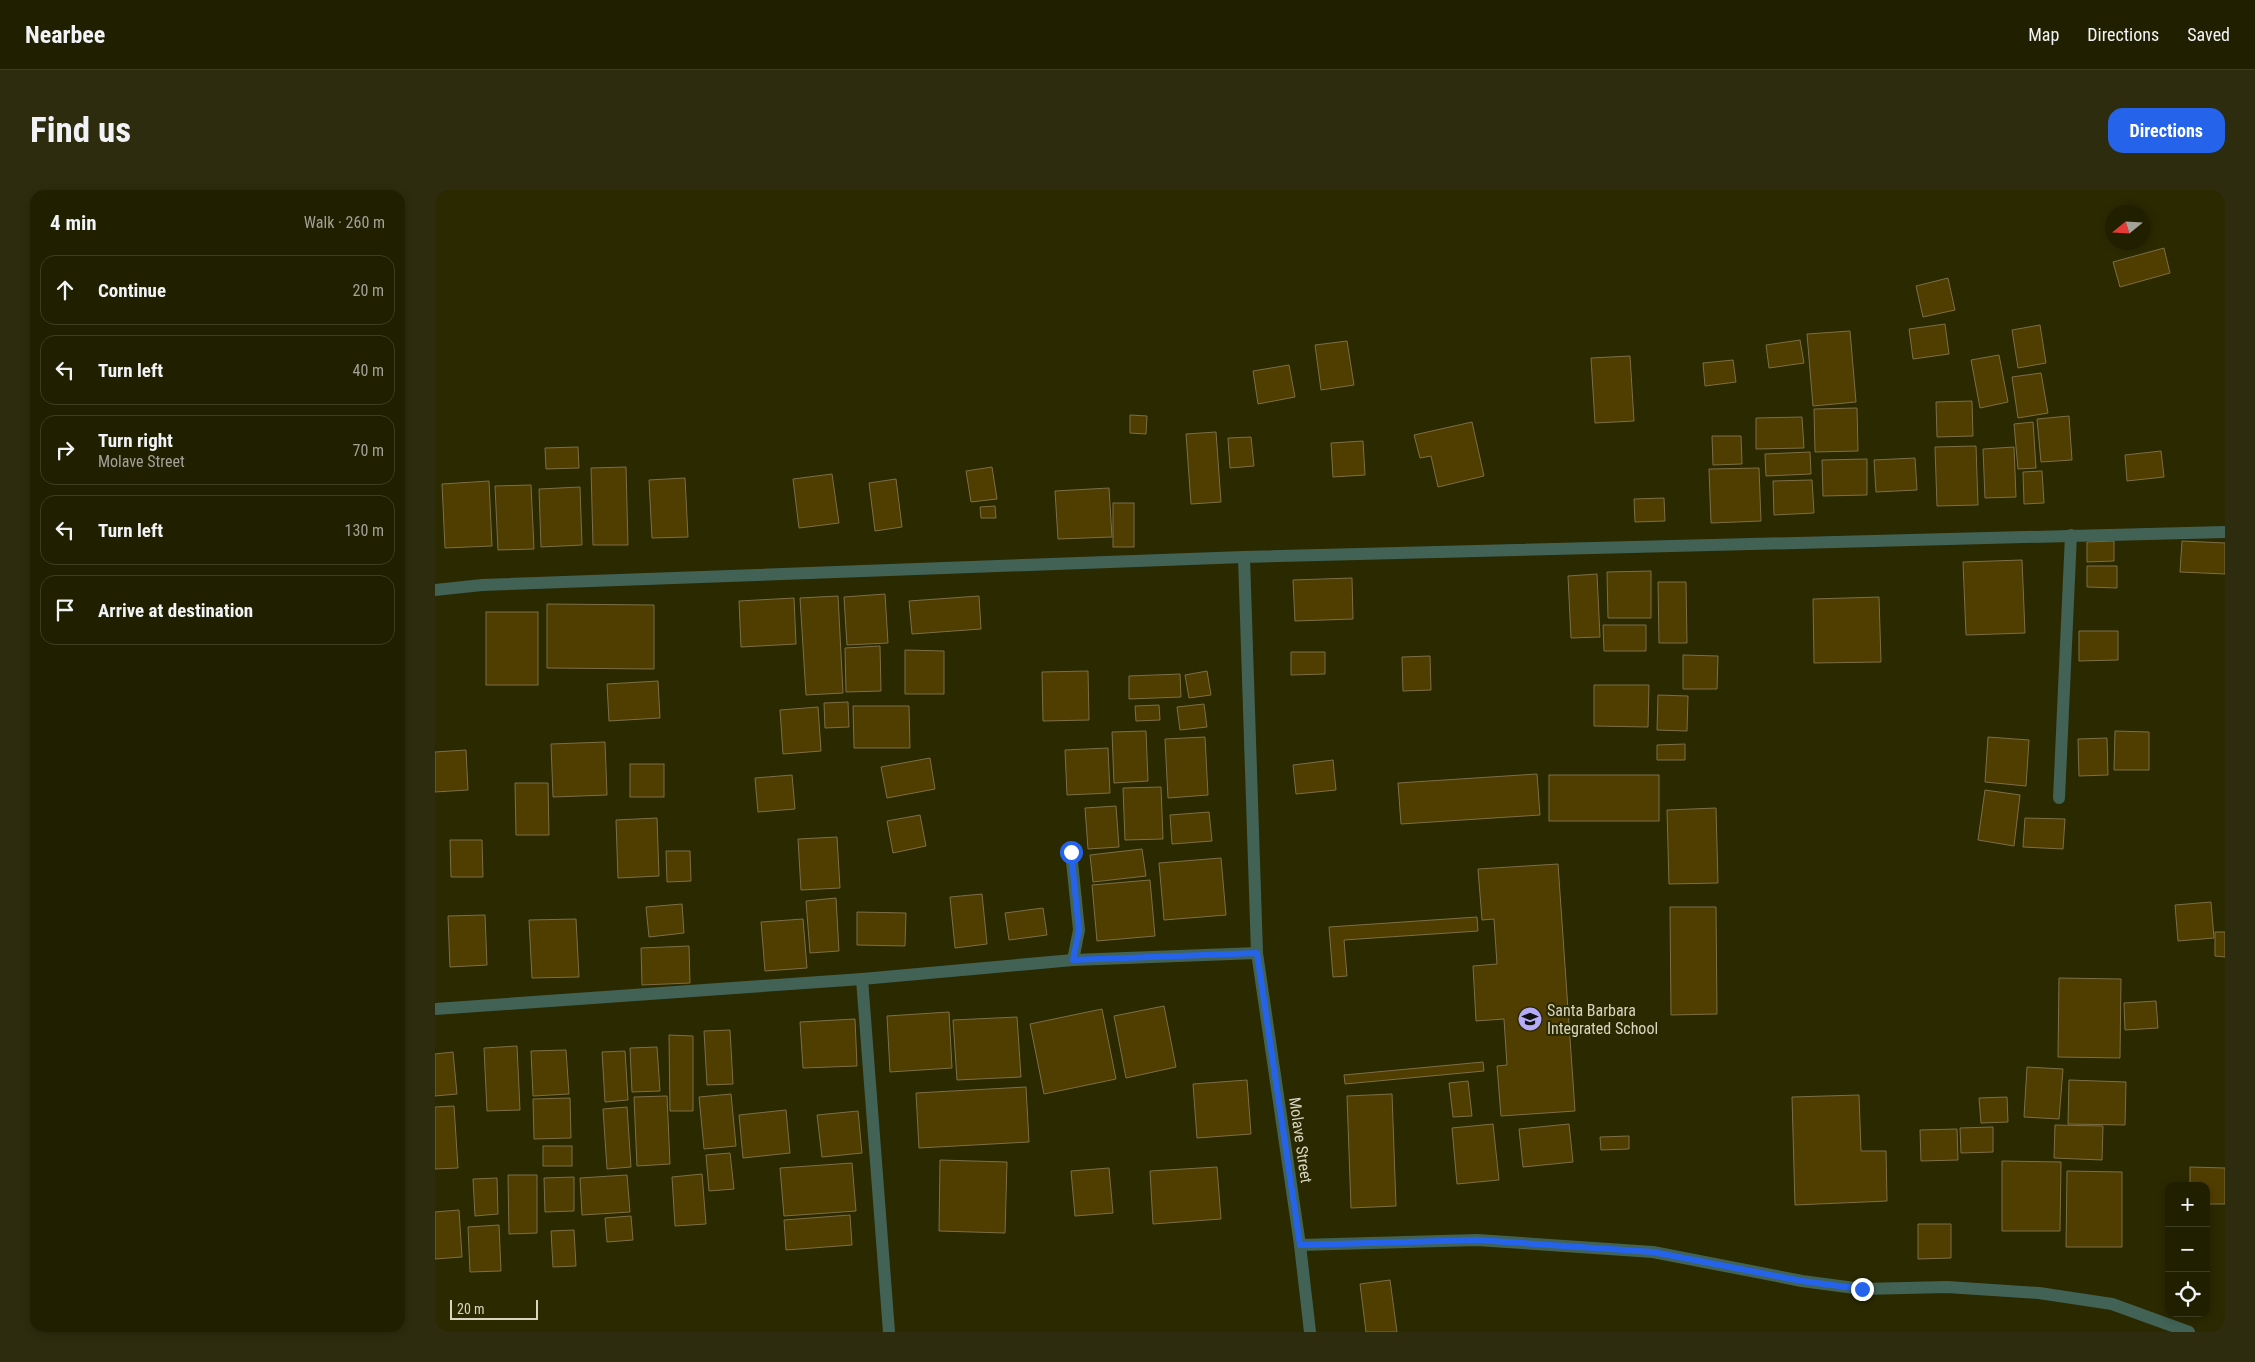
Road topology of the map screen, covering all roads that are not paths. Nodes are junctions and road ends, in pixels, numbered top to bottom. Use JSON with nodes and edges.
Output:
{"nodes":[{"id":1,"x":2225,"y":532,"type":"edge"},
{"id":2,"x":2071,"y":534,"type":"junction"},
{"id":3,"x":1243,"y":557,"type":"junction"},
{"id":4,"x":435,"y":590,"type":"edge"},
{"id":5,"x":2059,"y":798,"type":"dead end"},
{"id":6,"x":1071,"y":852,"type":"dead end"},
{"id":7,"x":1257,"y":953,"type":"junction"},
{"id":8,"x":1073,"y":960,"type":"junction"},
{"id":9,"x":862,"y":979,"type":"junction"},
{"id":10,"x":435,"y":1010,"type":"edge"},
{"id":11,"x":1300,"y":1245,"type":"junction"},
{"id":12,"x":889,"y":1332,"type":"edge"},
{"id":13,"x":1310,"y":1332,"type":"edge"},
{"id":14,"x":2189,"y":1332,"type":"edge"}],
"edges":[{"from":1,"to":2,"type":"street"},
{"from":2,"to":3,"type":"street"},
{"from":2,"to":5,"type":"street"},
{"from":3,"to":4,"type":"street"},
{"from":3,"to":7,"type":"street","name":"Molave Street"},
{"from":6,"to":8,"type":"street"},
{"from":7,"to":8,"type":"street"},
{"from":7,"to":11,"type":"street","name":"Molave Street"},
{"from":8,"to":9,"type":"street"},
{"from":9,"to":10,"type":"street"},
{"from":9,"to":12,"type":"street"},
{"from":11,"to":13,"type":"street","name":"Molave Street"},
{"from":11,"to":14,"type":"street"}]}
